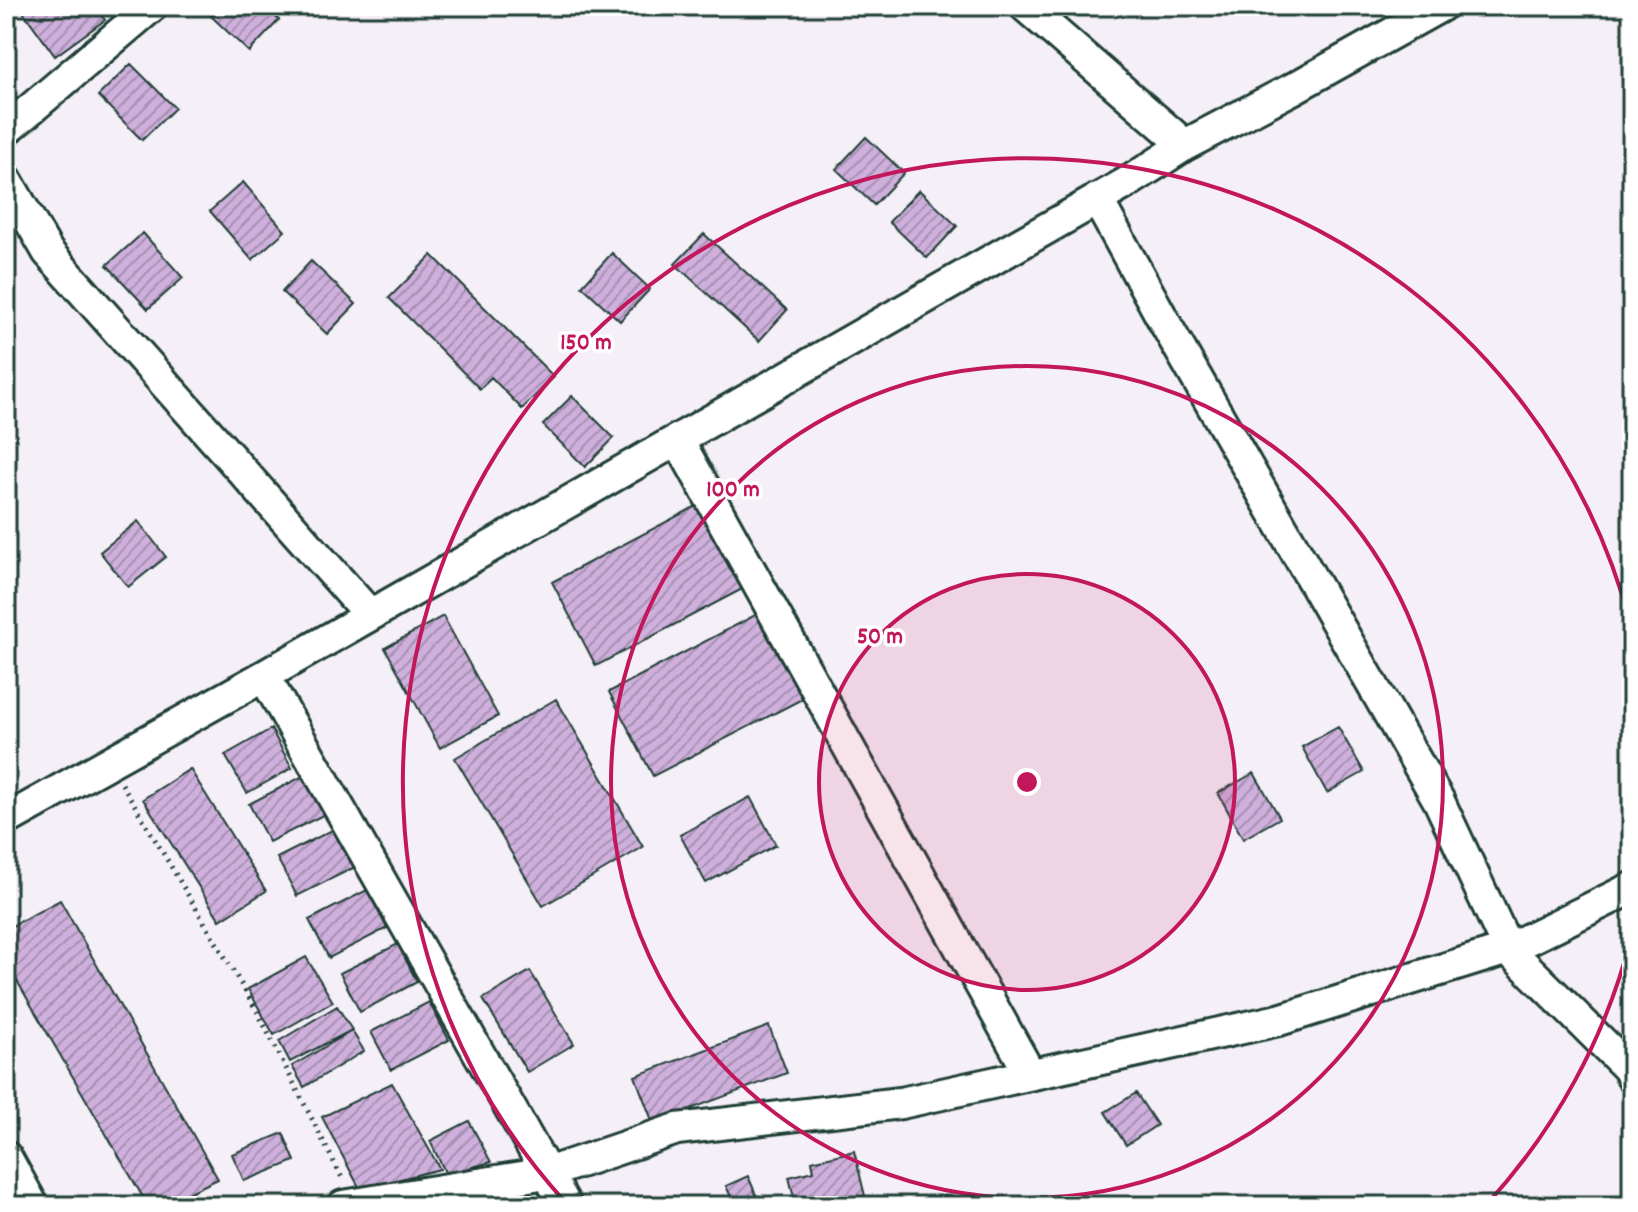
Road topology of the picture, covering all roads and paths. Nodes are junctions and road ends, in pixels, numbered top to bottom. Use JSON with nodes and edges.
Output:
{"nodes":[{"id":1,"x":152,"y":6,"type":"edge"},
{"id":2,"x":1025,"y":6,"type":"edge"},
{"id":3,"x":1441,"y":6,"type":"edge"},
{"id":4,"x":6,"y":130,"type":"edge"},
{"id":5,"x":1185,"y":145,"type":"junction"},
{"id":6,"x":6,"y":179,"type":"edge"},
{"id":7,"x":1097,"y":199,"type":"junction"},
{"id":8,"x":678,"y":440,"type":"junction"},
{"id":9,"x":370,"y":615,"type":"junction"},
{"id":10,"x":264,"y":676,"type":"junction"},
{"id":11,"x":109,"y":762,"type":"junction"},
{"id":12,"x":6,"y":820,"type":"edge"},
{"id":13,"x":1632,"y":888,"type":"edge"},
{"id":14,"x":1508,"y":949,"type":"junction"},
{"id":15,"x":1030,"y":1074,"type":"junction"},
{"id":16,"x":1632,"y":1076,"type":"edge"},
{"id":17,"x":6,"y":1157,"type":"edge"},
{"id":18,"x":547,"y":1173,"type":"junction"},
{"id":19,"x":349,"y":1205,"type":"edge"},
{"id":20,"x":33,"y":1206,"type":"edge"},
{"id":21,"x":566,"y":1206,"type":"edge"}],
"edges":[{"from":1,"to":4,"type":"street"},
{"from":2,"to":5,"type":"street"},
{"from":3,"to":5,"type":"street"},
{"from":5,"to":7,"type":"street"},
{"from":6,"to":9,"type":"street"},
{"from":7,"to":8,"type":"street"},
{"from":7,"to":14,"type":"street"},
{"from":8,"to":9,"type":"street"},
{"from":8,"to":15,"type":"street"},
{"from":9,"to":10,"type":"street"},
{"from":10,"to":11,"type":"street"},
{"from":10,"to":18,"type":"street"},
{"from":11,"to":12,"type":"street"},
{"from":11,"to":19,"type":"path"},
{"from":13,"to":14,"type":"street"},
{"from":14,"to":15,"type":"street"},
{"from":14,"to":16,"type":"street"},
{"from":15,"to":18,"type":"street"},
{"from":17,"to":20,"type":"street"},
{"from":18,"to":19,"type":"street"},
{"from":18,"to":21,"type":"street"}]}
